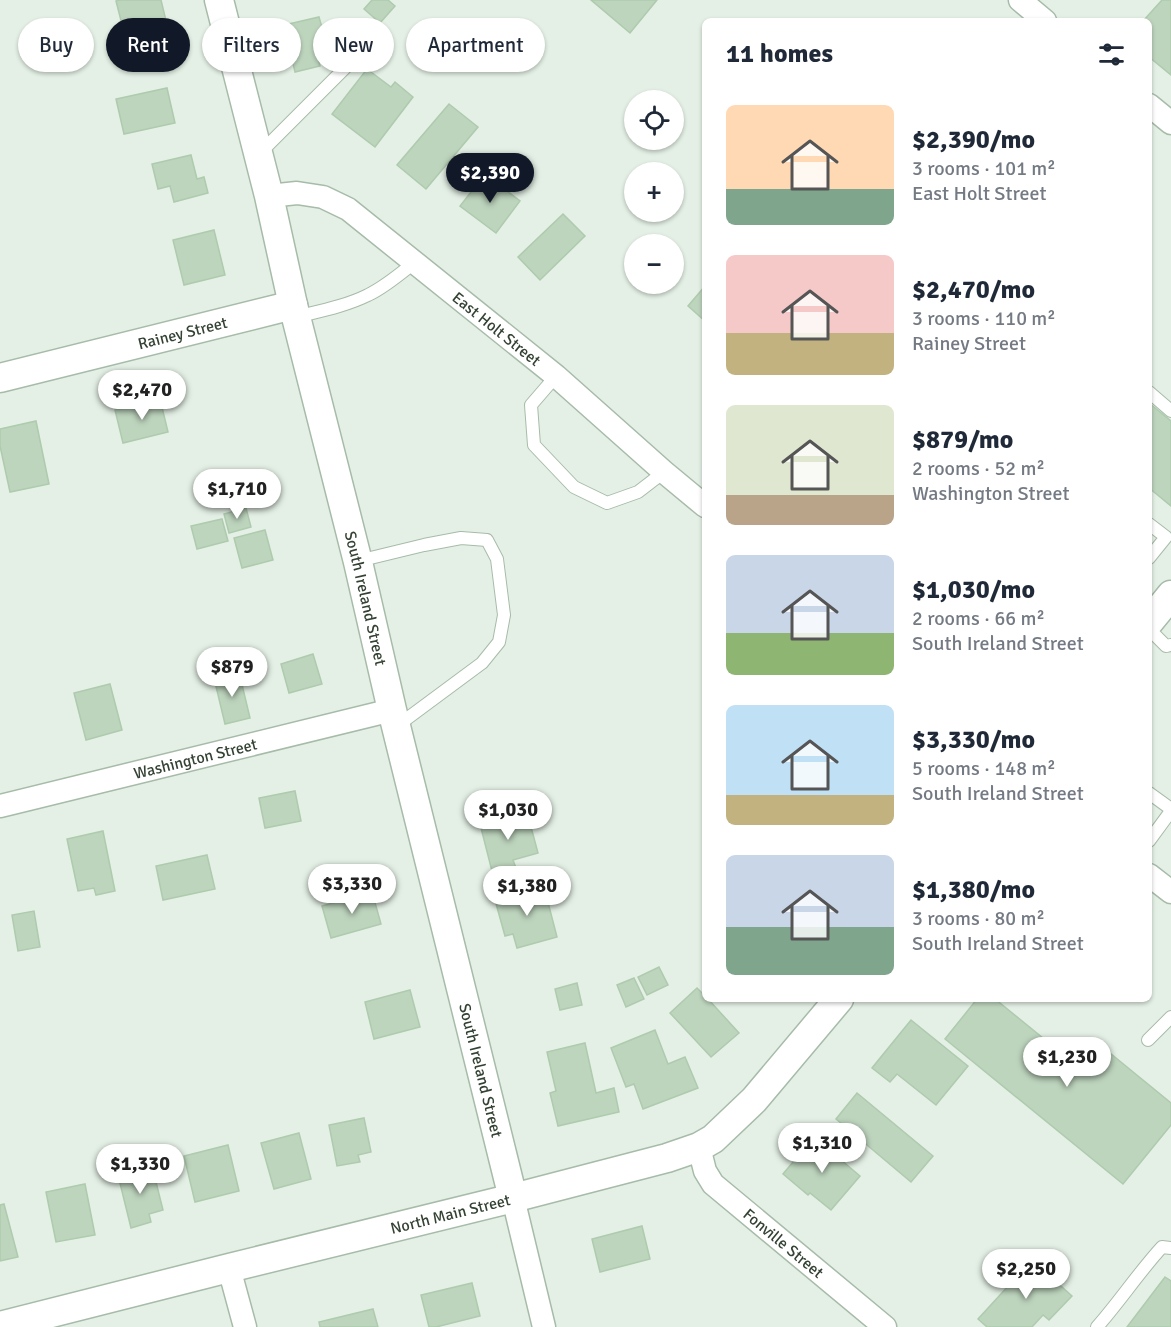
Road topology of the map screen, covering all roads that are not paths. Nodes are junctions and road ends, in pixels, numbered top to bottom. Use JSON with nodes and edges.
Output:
{"nodes":[{"id":1,"x":219,"y":0,"type":"edge"},
{"id":2,"x":1020,"y":0,"type":"edge"},
{"id":3,"x":1042,"y":18,"type":"edge"},
{"id":4,"x":341,"y":72,"type":"edge"},
{"id":5,"x":1152,"y":107,"type":"edge"},
{"id":6,"x":1171,"y":123,"type":"edge"},
{"id":7,"x":258,"y":155,"type":"junction"},
{"id":8,"x":269,"y":196,"type":"junction"},
{"id":9,"x":415,"y":262,"type":"junction"},
{"id":10,"x":294,"y":311,"type":"junction"},
{"id":11,"x":556,"y":376,"type":"junction"},
{"id":12,"x":0,"y":378,"type":"edge"},
{"id":13,"x":1152,"y":395,"type":"edge"},
{"id":14,"x":1171,"y":411,"type":"edge"},
{"id":15,"x":664,"y":472,"type":"junction"},
{"id":16,"x":702,"y":504,"type":"edge"},
{"id":17,"x":1152,"y":526,"type":"edge"},
{"id":18,"x":1168,"y":537,"type":"edge"},
{"id":19,"x":1152,"y":555,"type":"edge"},
{"id":20,"x":358,"y":561,"type":"junction"},
{"id":21,"x":1171,"y":595,"type":"edge"},
{"id":22,"x":1152,"y":618,"type":"edge"},
{"id":23,"x":1152,"y":632,"type":"edge"},
{"id":24,"x":1171,"y":645,"type":"edge"},
{"id":25,"x":394,"y":718,"type":"junction"},
{"id":26,"x":1152,"y":795,"type":"edge"},
{"id":27,"x":0,"y":806,"type":"edge"},
{"id":28,"x":1171,"y":810,"type":"edge"},
{"id":29,"x":1152,"y":837,"type":"edge"},
{"id":30,"x":1152,"y":876,"type":"edge"},
{"id":31,"x":1171,"y":892,"type":"edge"},
{"id":32,"x":836,"y":1002,"type":"edge"},
{"id":33,"x":1171,"y":1017,"type":"edge"},
{"id":34,"x":1148,"y":1040,"type":"dead end"},
{"id":35,"x":699,"y":1147,"type":"junction"},
{"id":36,"x":513,"y":1198,"type":"junction"},
{"id":37,"x":1171,"y":1248,"type":"edge"},
{"id":38,"x":229,"y":1268,"type":"junction"},
{"id":39,"x":0,"y":1326,"type":"edge"},
{"id":40,"x":245,"y":1327,"type":"edge"},
{"id":41,"x":544,"y":1327,"type":"edge"},
{"id":42,"x":885,"y":1327,"type":"edge"},
{"id":43,"x":1097,"y":1327,"type":"edge"}],
"edges":[{"from":1,"to":7,"type":"street","name":"South Ireland Street"},
{"from":2,"to":3,"type":"street"},
{"from":4,"to":7,"type":"lane"},
{"from":5,"to":6,"type":"street"},
{"from":7,"to":8,"type":"street","name":"South Ireland Street"},
{"from":8,"to":9,"type":"street","name":"East Holt Street"},
{"from":8,"to":10,"type":"street","name":"South Ireland Street"},
{"from":9,"to":10,"type":"lane"},
{"from":9,"to":11,"type":"street","name":"East Holt Street"},
{"from":10,"to":12,"type":"street","name":"Rainey Street"},
{"from":10,"to":20,"type":"street","name":"South Ireland Street"},
{"from":11,"to":15,"type":"street","name":"East Holt Street"},
{"from":11,"to":15,"type":"lane"},
{"from":13,"to":14,"type":"lane"},
{"from":15,"to":16,"type":"street","name":"East Holt Street"},
{"from":17,"to":18,"type":"lane"},
{"from":18,"to":19,"type":"lane"},
{"from":20,"to":25,"type":"street","name":"South Ireland Street"},
{"from":20,"to":25,"type":"lane"},
{"from":21,"to":22,"type":"street"},
{"from":23,"to":24,"type":"lane"},
{"from":25,"to":27,"type":"street","name":"Washington Street"},
{"from":25,"to":36,"type":"street","name":"South Ireland Street"},
{"from":26,"to":28,"type":"lane"},
{"from":28,"to":29,"type":"lane"},
{"from":30,"to":31,"type":"street"},
{"from":32,"to":35,"type":"street","name":"North Main Street"},
{"from":33,"to":34,"type":"lane"},
{"from":35,"to":36,"type":"street","name":"North Main Street"},
{"from":35,"to":42,"type":"street","name":"Fonville Street"},
{"from":36,"to":38,"type":"street","name":"North Main Street"},
{"from":36,"to":41,"type":"street"},
{"from":37,"to":43,"type":"lane"},
{"from":38,"to":39,"type":"street","name":"North Main Street"},
{"from":38,"to":40,"type":"street"}]}
